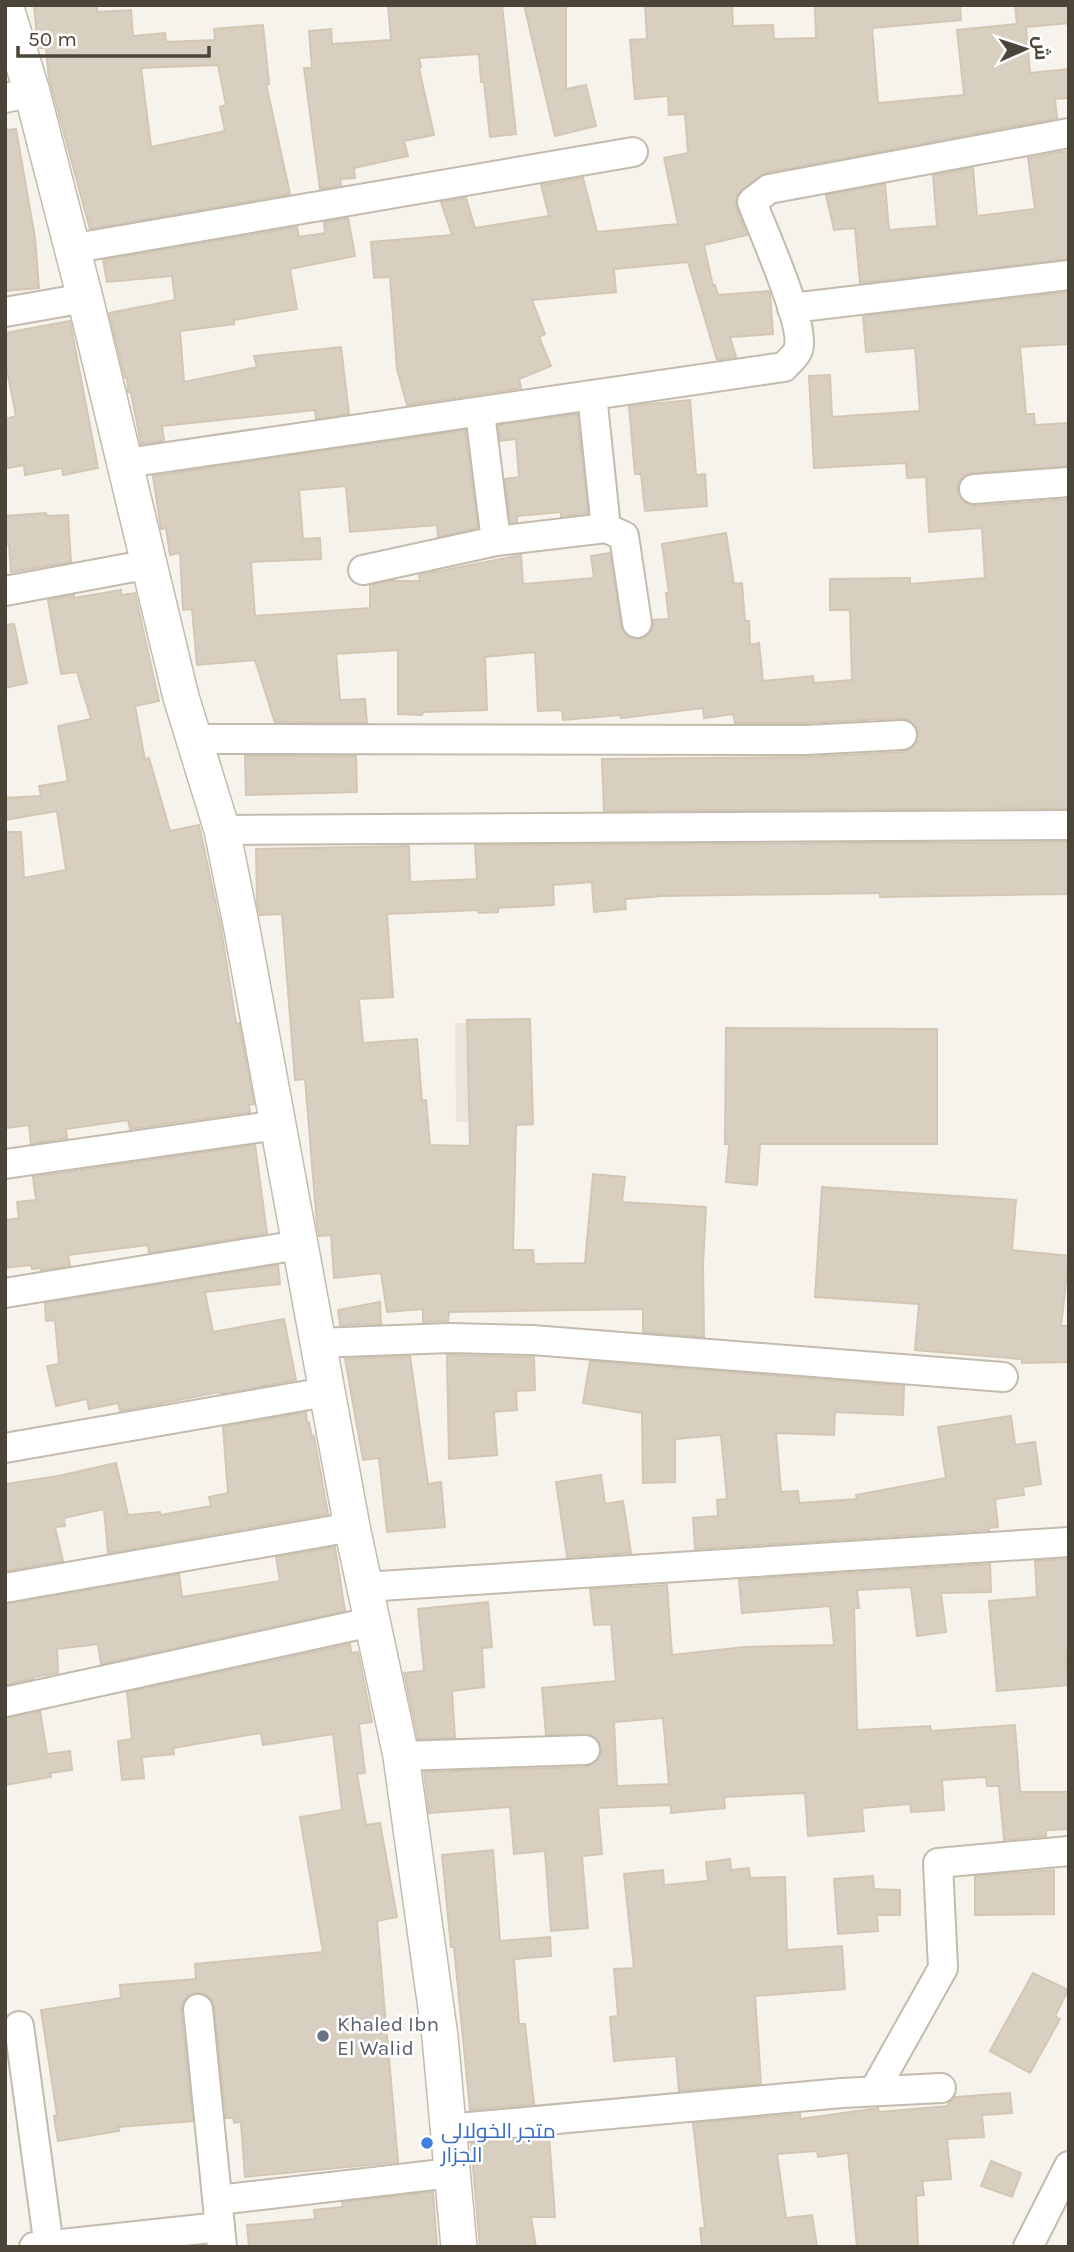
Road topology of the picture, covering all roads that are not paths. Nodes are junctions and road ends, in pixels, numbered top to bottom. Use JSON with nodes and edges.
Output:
{"nodes":[{"id":1,"x":5,"y":5,"type":"edge"},
{"id":2,"x":19,"y":95,"type":"edge"},
{"id":3,"x":1069,"y":133,"type":"edge"},
{"id":4,"x":633,"y":152,"type":"dead end"},
{"id":5,"x":70,"y":249,"type":"junction"},
{"id":6,"x":1069,"y":275,"type":"edge"},
{"id":7,"x":85,"y":298,"type":"junction"},
{"id":8,"x":792,"y":308,"type":"junction"},
{"id":9,"x":5,"y":312,"type":"edge"},
{"id":10,"x":592,"y":395,"type":"junction"},
{"id":11,"x":480,"y":413,"type":"junction"},
{"id":12,"x":126,"y":463,"type":"junction"},
{"id":13,"x":1069,"y":482,"type":"edge"},
{"id":14,"x":974,"y":489,"type":"dead end"},
{"id":15,"x":606,"y":528,"type":"junction"},
{"id":16,"x":496,"y":541,"type":"junction"},
{"id":17,"x":150,"y":564,"type":"junction"},
{"id":18,"x":363,"y":570,"type":"dead end"},
{"id":19,"x":5,"y":591,"type":"edge"},
{"id":20,"x":637,"y":623,"type":"dead end"},
{"id":21,"x":902,"y":735,"type":"dead end"},
{"id":22,"x":195,"y":739,"type":"junction"},
{"id":23,"x":1069,"y":825,"type":"edge"},
{"id":24,"x":222,"y":830,"type":"junction"},
{"id":25,"x":278,"y":1125,"type":"junction"},
{"id":26,"x":5,"y":1164,"type":"edge"},
{"id":27,"x":299,"y":1245,"type":"junction"},
{"id":28,"x":5,"y":1293,"type":"edge"},
{"id":29,"x":317,"y":1343,"type":"junction"},
{"id":30,"x":1003,"y":1377,"type":"dead end"},
{"id":31,"x":326,"y":1392,"type":"junction"},
{"id":32,"x":5,"y":1448,"type":"edge"},
{"id":33,"x":352,"y":1527,"type":"junction"},
{"id":34,"x":1069,"y":1542,"type":"edge"},
{"id":35,"x":364,"y":1587,"type":"junction"},
{"id":36,"x":5,"y":1588,"type":"edge"},
{"id":37,"x":371,"y":1622,"type":"junction"},
{"id":38,"x":5,"y":1702,"type":"edge"},
{"id":39,"x":585,"y":1749,"type":"dead end"},
{"id":40,"x":401,"y":1756,"type":"junction"},
{"id":41,"x":1069,"y":1851,"type":"edge"},
{"id":42,"x":198,"y":2009,"type":"dead end"},
{"id":43,"x":19,"y":2026,"type":"dead end"},
{"id":44,"x":941,"y":2088,"type":"dead end"},
{"id":45,"x":874,"y":2091,"type":"junction"},
{"id":46,"x":447,"y":2129,"type":"junction"},
{"id":47,"x":1069,"y":2166,"type":"edge"},
{"id":48,"x":451,"y":2173,"type":"junction"},
{"id":49,"x":1061,"y":2201,"type":"edge"},
{"id":50,"x":220,"y":2225,"type":"edge"},
{"id":51,"x":44,"y":2246,"type":"edge"},
{"id":52,"x":459,"y":2247,"type":"edge"},
{"id":53,"x":1028,"y":2247,"type":"edge"}],
"edges":[{"from":1,"to":2,"type":"street"},
{"from":2,"to":5,"type":"street"},
{"from":3,"to":8,"type":"street"},
{"from":4,"to":5,"type":"street"},
{"from":5,"to":7,"type":"street"},
{"from":6,"to":8,"type":"street"},
{"from":7,"to":9,"type":"street"},
{"from":7,"to":12,"type":"street"},
{"from":8,"to":10,"type":"street"},
{"from":10,"to":11,"type":"street"},
{"from":10,"to":15,"type":"street"},
{"from":11,"to":12,"type":"street"},
{"from":11,"to":16,"type":"street"},
{"from":12,"to":17,"type":"street"},
{"from":13,"to":14,"type":"street"},
{"from":15,"to":16,"type":"street"},
{"from":15,"to":20,"type":"street"},
{"from":16,"to":18,"type":"street"},
{"from":17,"to":19,"type":"street"},
{"from":17,"to":22,"type":"street"},
{"from":21,"to":22,"type":"street"},
{"from":22,"to":24,"type":"street"},
{"from":23,"to":24,"type":"street"},
{"from":24,"to":25,"type":"street"},
{"from":25,"to":26,"type":"street"},
{"from":25,"to":27,"type":"street"},
{"from":27,"to":28,"type":"street"},
{"from":27,"to":29,"type":"street"},
{"from":29,"to":30,"type":"street"},
{"from":29,"to":31,"type":"street"},
{"from":31,"to":32,"type":"street"},
{"from":31,"to":33,"type":"street"},
{"from":33,"to":35,"type":"street"},
{"from":33,"to":36,"type":"street"},
{"from":34,"to":35,"type":"street"},
{"from":35,"to":37,"type":"street"},
{"from":37,"to":38,"type":"street"},
{"from":37,"to":40,"type":"street"},
{"from":39,"to":40,"type":"street"},
{"from":40,"to":46,"type":"street"},
{"from":41,"to":45,"type":"street"},
{"from":42,"to":50,"type":"street"},
{"from":43,"to":51,"type":"street"},
{"from":44,"to":45,"type":"street"},
{"from":45,"to":46,"type":"street"},
{"from":46,"to":48,"type":"street"},
{"from":47,"to":49,"type":"street"},
{"from":48,"to":50,"type":"street"},
{"from":48,"to":52,"type":"street"},
{"from":49,"to":53,"type":"street"},
{"from":50,"to":51,"type":"street"}]}
